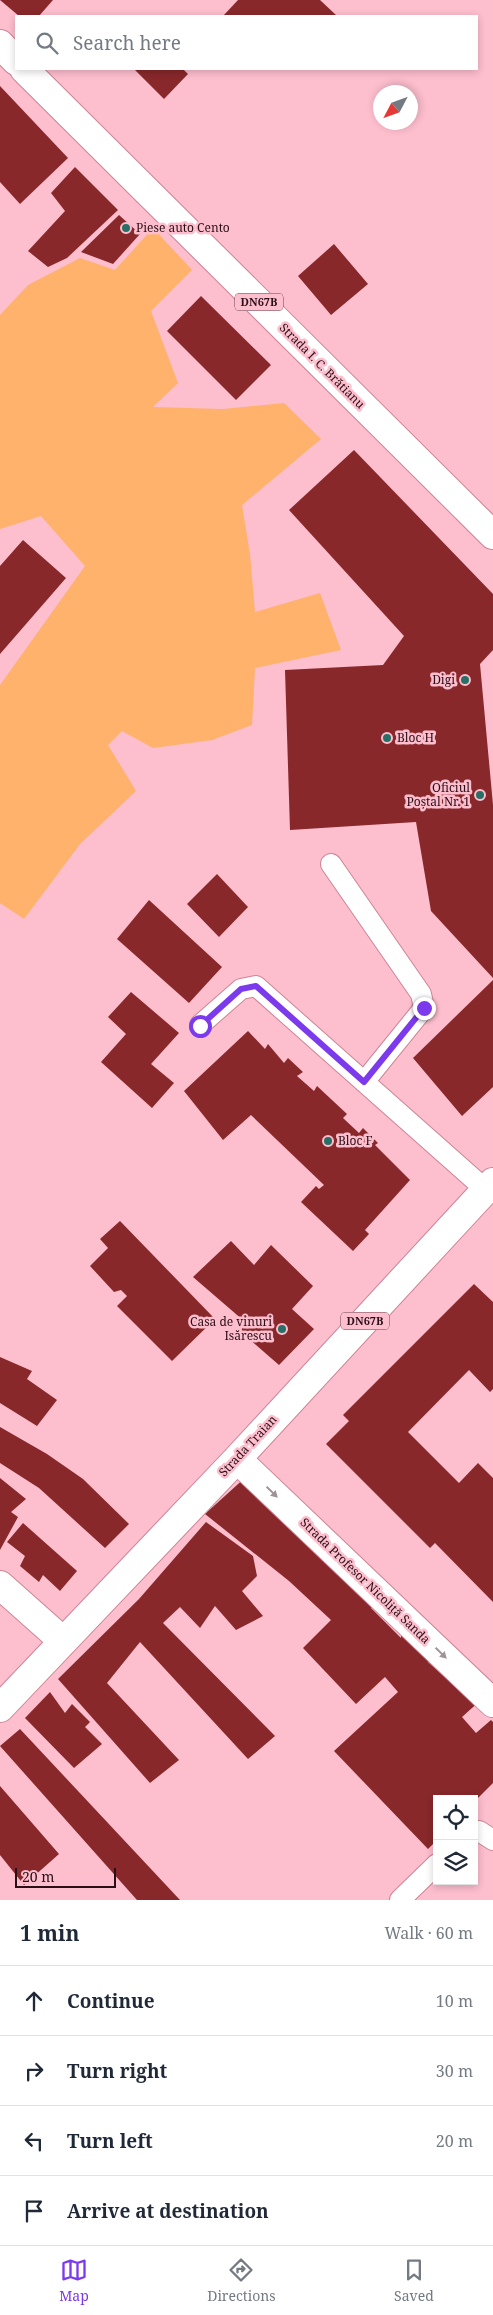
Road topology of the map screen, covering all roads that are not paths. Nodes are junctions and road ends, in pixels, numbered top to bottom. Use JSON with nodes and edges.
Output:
{"nodes":[{"id":1,"x":0,"y":44,"type":"edge"},
{"id":2,"x":15,"y":60,"type":"edge"},
{"id":3,"x":25,"y":70,"type":"edge"},
{"id":4,"x":493,"y":536,"type":"edge"},
{"id":5,"x":331,"y":864,"type":"dead end"},
{"id":6,"x":200,"y":1026,"type":"dead end"},
{"id":7,"x":364,"y":1082,"type":"junction"},
{"id":8,"x":489,"y":1186,"type":"edge"},
{"id":9,"x":237,"y":1459,"type":"junction"},
{"id":10,"x":0,"y":1585,"type":"edge"},
{"id":11,"x":63,"y":1641,"type":"junction"},
{"id":12,"x":493,"y":1703,"type":"edge"},
{"id":13,"x":0,"y":1708,"type":"edge"},
{"id":14,"x":478,"y":1832,"type":"edge"},
{"id":15,"x":493,"y":1840,"type":"edge"},
{"id":16,"x":433,"y":1868,"type":"edge"},
{"id":17,"x":400,"y":1900,"type":"edge"}],
"edges":[{"from":1,"to":2,"type":"main road"},
{"from":3,"to":4,"type":"main road","name":"Strada I. C. Brătianu","number":"DN67B"},
{"from":5,"to":7,"type":"lane"},
{"from":6,"to":7,"type":"lane"},
{"from":7,"to":8,"type":"lane"},
{"from":8,"to":9,"type":"main road","name":"Strada Traian","number":"DN67B"},
{"from":9,"to":11,"type":"main road","name":"Strada Traian"},
{"from":9,"to":12,"type":"main road","name":"Strada Profesor Nicoliță Sanda","one_way":true},
{"from":10,"to":11,"type":"main road"},
{"from":11,"to":13,"type":"main road","name":"Strada Traian"},
{"from":14,"to":15,"type":"lane"},
{"from":16,"to":17,"type":"lane"}]}
